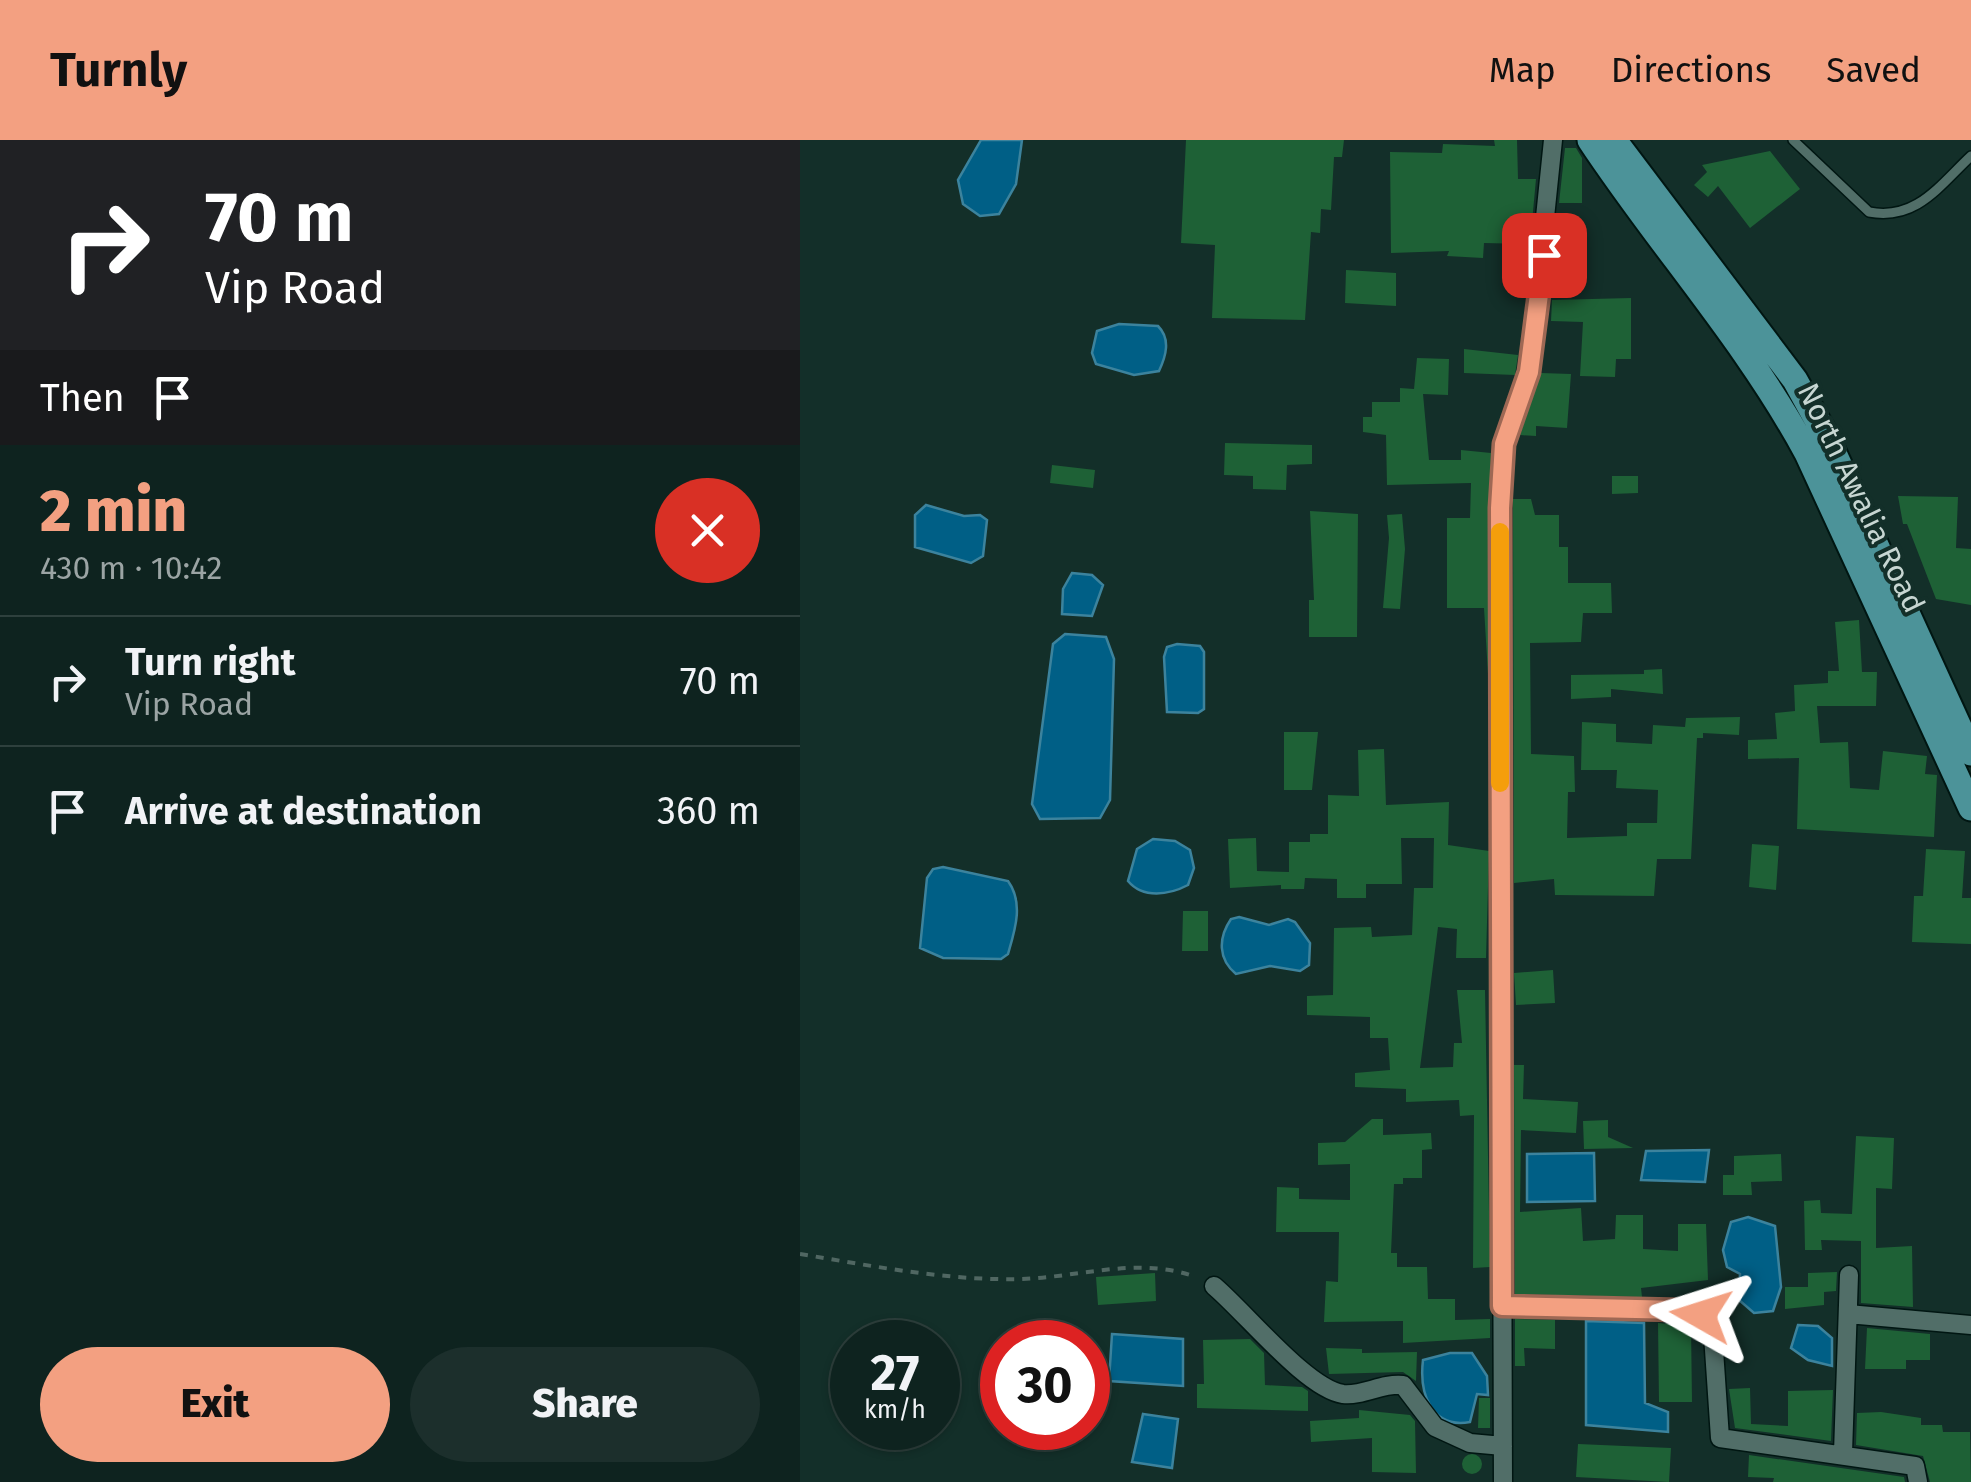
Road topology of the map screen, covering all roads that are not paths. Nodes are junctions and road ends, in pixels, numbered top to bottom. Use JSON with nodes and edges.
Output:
{"nodes":[{"id":1,"x":1553,"y":140,"type":"edge"},
{"id":2,"x":1590,"y":140,"type":"edge"},
{"id":3,"x":1614,"y":140,"type":"edge"},
{"id":4,"x":1793,"y":140,"type":"edge"},
{"id":5,"x":1971,"y":156,"type":"edge"},
{"id":6,"x":1971,"y":753,"type":"edge"},
{"id":7,"x":1971,"y":808,"type":"edge"},
{"id":8,"x":1850,"y":1275,"type":"dead end"},
{"id":9,"x":1214,"y":1286,"type":"road end"},
{"id":10,"x":1502,"y":1306,"type":"junction"},
{"id":11,"x":1848,"y":1314,"type":"junction"},
{"id":12,"x":1971,"y":1325,"type":"edge"},
{"id":13,"x":1503,"y":1446,"type":"junction"},
{"id":14,"x":1843,"y":1453,"type":"junction"},
{"id":15,"x":1503,"y":1482,"type":"edge"},
{"id":16,"x":1918,"y":1482,"type":"edge"}],
"edges":[{"from":1,"to":10,"type":"street"},
{"from":2,"to":7,"type":"main road","name":"North Awalia Road"},
{"from":3,"to":6,"type":"main road","name":"North Awalia Road"},
{"from":4,"to":5,"type":"lane"},
{"from":8,"to":11,"type":"street"},
{"from":9,"to":13,"type":"street"},
{"from":10,"to":13,"type":"street"},
{"from":10,"to":14,"type":"street"},
{"from":11,"to":12,"type":"street"},
{"from":11,"to":14,"type":"street"},
{"from":13,"to":15,"type":"street"},
{"from":14,"to":16,"type":"street"}]}
